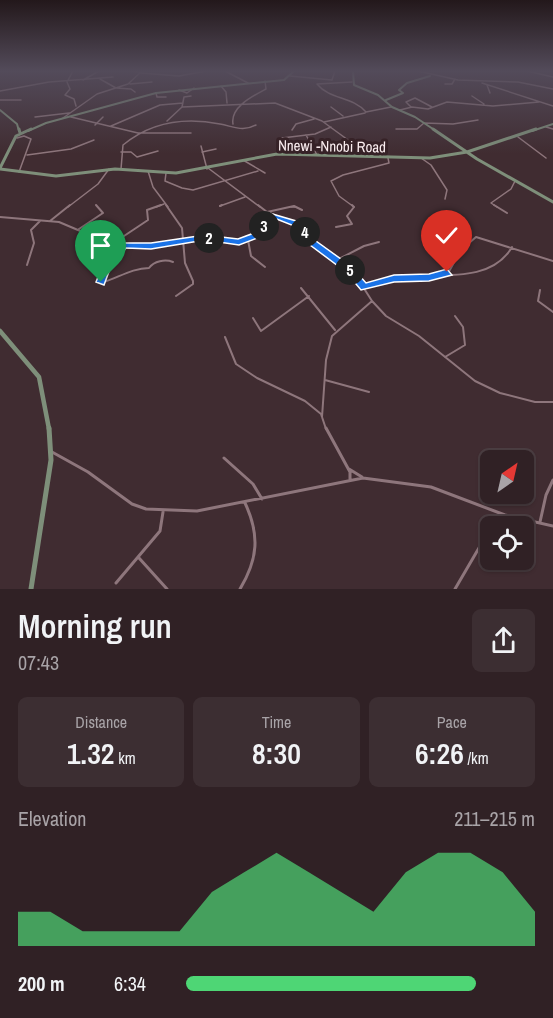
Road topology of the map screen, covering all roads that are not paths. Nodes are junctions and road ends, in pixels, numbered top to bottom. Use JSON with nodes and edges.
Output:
{"nodes":[{"id":1,"x":73,"y":98,"type":"edge"},
{"id":2,"x":90,"y":98,"type":"edge"},
{"id":3,"x":134,"y":98,"type":"edge"},
{"id":4,"x":184,"y":98,"type":"edge"},
{"id":5,"x":227,"y":98,"type":"edge"},
{"id":6,"x":253,"y":98,"type":"edge"},
{"id":7,"x":348,"y":98,"type":"edge"},
{"id":8,"x":381,"y":98,"type":"edge"},
{"id":9,"x":391,"y":98,"type":"edge"},
{"id":10,"x":414,"y":98,"type":"edge"},
{"id":11,"x":416,"y":98,"type":"edge"},
{"id":12,"x":480,"y":98,"type":"edge"},
{"id":13,"x":528,"y":98,"type":"edge"},
{"id":14,"x":0,"y":100,"type":"edge"},
{"id":15,"x":21,"y":100,"type":"dead end"},
{"id":16,"x":385,"y":101,"type":"junction"},
{"id":17,"x":539,"y":102,"type":"junction"},
{"id":18,"x":183,"y":103,"type":"junction"},
{"id":19,"x":227,"y":103,"type":"junction"},
{"id":20,"x":245,"y":104,"type":"junction"},
{"id":21,"x":486,"y":105,"type":"junction"},
{"id":22,"x":553,"y":106,"type":"edge"},
{"id":23,"x":76,"y":107,"type":"junction"},
{"id":24,"x":182,"y":107,"type":"junction"},
{"id":25,"x":331,"y":107,"type":"dead end"},
{"id":26,"x":391,"y":107,"type":"junction"},
{"id":27,"x":411,"y":107,"type":"junction"},
{"id":28,"x":432,"y":107,"type":"junction"},
{"id":29,"x":0,"y":110,"type":"edge"},
{"id":30,"x":400,"y":110,"type":"junction"},
{"id":31,"x":367,"y":112,"type":"junction"},
{"id":32,"x":68,"y":115,"type":"junction"},
{"id":33,"x":344,"y":116,"type":"junction"},
{"id":34,"x":35,"y":117,"type":"dead end"},
{"id":35,"x":103,"y":117,"type":"dead end"},
{"id":36,"x":314,"y":119,"type":"junction"},
{"id":37,"x":478,"y":120,"type":"dead end"},
{"id":38,"x":167,"y":121,"type":"junction"},
{"id":39,"x":324,"y":123,"type":"junction"},
{"id":40,"x":424,"y":123,"type":"junction"},
{"id":41,"x":95,"y":124,"type":"junction"},
{"id":42,"x":233,"y":124,"type":"dead end"},
{"id":43,"x":553,"y":124,"type":"edge"},
{"id":44,"x":256,"y":125,"type":"dead end"},
{"id":45,"x":111,"y":126,"type":"junction"},
{"id":46,"x":331,"y":127,"type":"junction"},
{"id":47,"x":546,"y":127,"type":"junction"},
{"id":48,"x":396,"y":129,"type":"dead end"},
{"id":49,"x":553,"y":129,"type":"edge"},
{"id":50,"x":292,"y":130,"type":"dead end"},
{"id":51,"x":20,"y":133,"type":"junction"},
{"id":52,"x":138,"y":133,"type":"junction"},
{"id":53,"x":192,"y":133,"type":"dead end"},
{"id":54,"x":306,"y":135,"type":"junction"},
{"id":55,"x":518,"y":137,"type":"junction"},
{"id":56,"x":282,"y":138,"type":"dead end"},
{"id":57,"x":14,"y":139,"type":"junction"},
{"id":58,"x":93,"y":140,"type":"dead end"},
{"id":59,"x":201,"y":146,"type":"dead end"},
{"id":60,"x":216,"y":149,"type":"dead end"},
{"id":61,"x":121,"y":152,"type":"junction"},
{"id":62,"x":158,"y":152,"type":"dead end"},
{"id":63,"x":202,"y":152,"type":"junction"},
{"id":64,"x":467,"y":152,"type":"junction"},
{"id":65,"x":27,"y":155,"type":"junction"},
{"id":66,"x":317,"y":155,"type":"junction"},
{"id":67,"x":370,"y":157,"type":"junction"},
{"id":68,"x":388,"y":158,"type":"junction"},
{"id":69,"x":421,"y":158,"type":"junction"},
{"id":70,"x":546,"y":158,"type":"dead end"},
{"id":71,"x":243,"y":160,"type":"junction"},
{"id":72,"x":0,"y":169,"type":"edge"},
{"id":73,"x":109,"y":169,"type":"junction"},
{"id":74,"x":121,"y":169,"type":"junction"},
{"id":75,"x":208,"y":169,"type":"junction"},
{"id":76,"x":148,"y":171,"type":"junction"},
{"id":77,"x":258,"y":171,"type":"junction"},
{"id":78,"x":19,"y":172,"type":"junction"},
{"id":79,"x":166,"y":172,"type":"junction"},
{"id":80,"x":265,"y":173,"type":"dead end"},
{"id":81,"x":225,"y":178,"type":"junction"},
{"id":82,"x":515,"y":181,"type":"junction"},
{"id":83,"x":246,"y":196,"type":"junction"},
{"id":84,"x":446,"y":200,"type":"dead end"},
{"id":85,"x":553,"y":202,"type":"edge"},
{"id":86,"x":164,"y":204,"type":"junction"},
{"id":87,"x":96,"y":205,"type":"dead end"},
{"id":88,"x":220,"y":206,"type":"dead end"},
{"id":89,"x":302,"y":210,"type":"dead end"},
{"id":90,"x":267,"y":212,"type":"junction"},
{"id":91,"x":507,"y":213,"type":"dead end"},
{"id":92,"x":272,"y":215,"type":"junction"},
{"id":93,"x":0,"y":217,"type":"edge"},
{"id":94,"x":40,"y":221,"type":"junction"},
{"id":95,"x":50,"y":221,"type":"junction"},
{"id":96,"x":336,"y":227,"type":"dead end"},
{"id":97,"x":79,"y":229,"type":"junction"},
{"id":98,"x":184,"y":239,"type":"junction"},
{"id":99,"x":248,"y":240,"type":"junction"},
{"id":100,"x":379,"y":242,"type":"dead end"},
{"id":101,"x":114,"y":243,"type":"junction"},
{"id":102,"x":124,"y":245,"type":"junction"},
{"id":103,"x":512,"y":248,"type":"junction"},
{"id":104,"x":337,"y":260,"type":"junction"},
{"id":105,"x":553,"y":261,"type":"edge"},
{"id":106,"x":173,"y":262,"type":"dead end"},
{"id":107,"x":27,"y":265,"type":"dead end"},
{"id":108,"x":265,"y":267,"type":"dead end"},
{"id":109,"x":447,"y":275,"type":"junction"},
{"id":110,"x":364,"y":287,"type":"junction"},
{"id":111,"x":301,"y":288,"type":"dead end"},
{"id":112,"x":540,"y":290,"type":"dead end"},
{"id":113,"x":176,"y":296,"type":"dead end"},
{"id":114,"x":309,"y":296,"type":"junction"},
{"id":115,"x":372,"y":301,"type":"junction"},
{"id":116,"x":553,"y":312,"type":"edge"},
{"id":117,"x":455,"y":316,"type":"dead end"},
{"id":118,"x":253,"y":318,"type":"dead end"},
{"id":119,"x":0,"y":331,"type":"edge"},
{"id":120,"x":336,"y":331,"type":"junction"},
{"id":121,"x":225,"y":337,"type":"dead end"},
{"id":122,"x":445,"y":357,"type":"junction"},
{"id":123,"x":325,"y":380,"type":"junction"},
{"id":124,"x":369,"y":392,"type":"dead end"},
{"id":125,"x":553,"y":402,"type":"edge"},
{"id":126,"x":322,"y":417,"type":"junction"},
{"id":127,"x":52,"y":452,"type":"junction"},
{"id":128,"x":224,"y":458,"type":"dead end"},
{"id":129,"x":347,"y":467,"type":"junction"},
{"id":130,"x":363,"y":478,"type":"junction"},
{"id":131,"x":350,"y":480,"type":"junction"},
{"id":132,"x":553,"y":480,"type":"edge"},
{"id":133,"x":262,"y":499,"type":"junction"},
{"id":134,"x":244,"y":503,"type":"junction"},
{"id":135,"x":163,"y":511,"type":"junction"},
{"id":136,"x":505,"y":515,"type":"joint"},
{"id":137,"x":540,"y":522,"type":"junction"},
{"id":138,"x":553,"y":526,"type":"edge"},
{"id":139,"x":480,"y":545,"type":"edge"},
{"id":140,"x":138,"y":558,"type":"junction"},
{"id":141,"x":116,"y":583,"type":"dead end"},
{"id":142,"x":31,"y":589,"type":"edge"},
{"id":143,"x":167,"y":589,"type":"edge"},
{"id":144,"x":240,"y":589,"type":"edge"},
{"id":145,"x":455,"y":589,"type":"edge"}],
"edges":[{"from":1,"to":23,"type":"street"},
{"from":2,"to":23,"type":"street"},
{"from":3,"to":32,"type":"main road"},
{"from":4,"to":18,"type":"street"},
{"from":5,"to":19,"type":"street"},
{"from":6,"to":20,"type":"street"},
{"from":7,"to":31,"type":"street"},
{"from":8,"to":16,"type":"main road"},
{"from":9,"to":16,"type":"main road"},
{"from":10,"to":27,"type":"street"},
{"from":11,"to":28,"type":"street"},
{"from":12,"to":21,"type":"street"},
{"from":13,"to":17,"type":"street"},
{"from":14,"to":15,"type":"street"},
{"from":16,"to":26,"type":"main road"},
{"from":17,"to":21,"type":"street"},
{"from":17,"to":22,"type":"street"},
{"from":18,"to":24,"type":"street"},
{"from":18,"to":45,"type":"street"},
{"from":19,"to":20,"type":"street"},
{"from":19,"to":24,"type":"street"},
{"from":20,"to":36,"type":"street"},
{"from":20,"to":42,"type":"street"},
{"from":21,"to":28,"type":"street"},
{"from":23,"to":32,"type":"street"},
{"from":24,"to":38,"type":"street"},
{"from":25,"to":33,"type":"street"},
{"from":26,"to":30,"type":"main road"},
{"from":26,"to":31,"type":"street"},
{"from":27,"to":28,"type":"street"},
{"from":27,"to":30,"type":"street"},
{"from":29,"to":51,"type":"main road"},
{"from":30,"to":40,"type":"main road"},
{"from":31,"to":33,"type":"street"},
{"from":32,"to":34,"type":"street"},
{"from":32,"to":41,"type":"street"},
{"from":32,"to":51,"type":"main road"},
{"from":33,"to":39,"type":"street"},
{"from":35,"to":41,"type":"street"},
{"from":36,"to":39,"type":"street"},
{"from":36,"to":50,"type":"street"},
{"from":37,"to":40,"type":"street"},
{"from":38,"to":44,"type":"street"},
{"from":38,"to":52,"type":"street"},
{"from":39,"to":46,"type":"street"},
{"from":40,"to":48,"type":"street"},
{"from":40,"to":64,"type":"main road"},
{"from":41,"to":45,"type":"street"},
{"from":43,"to":47,"type":"main road","name":"Nnewi -Nnobi Road"},
{"from":45,"to":52,"type":"street"},
{"from":46,"to":54,"type":"street"},
{"from":46,"to":67,"type":"street"},
{"from":47,"to":49,"type":"street"},
{"from":47,"to":55,"type":"main road","name":"Nnewi -Nnobi Road"},
{"from":51,"to":57,"type":"main road"},
{"from":52,"to":53,"type":"street"},
{"from":52,"to":61,"type":"street"},
{"from":54,"to":56,"type":"street"},
{"from":54,"to":66,"type":"street"},
{"from":55,"to":64,"type":"main road","name":"Nnewi -Nnobi Road"},
{"from":55,"to":70,"type":"street"},
{"from":57,"to":65,"type":"street"},
{"from":57,"to":72,"type":"main road"},
{"from":58,"to":65,"type":"street"},
{"from":59,"to":63,"type":"street"},
{"from":60,"to":63,"type":"street"},
{"from":61,"to":62,"type":"street"},
{"from":61,"to":74,"type":"street"},
{"from":63,"to":75,"type":"street"},
{"from":64,"to":69,"type":"main road","name":"Nnewi -Nnobi Road"},
{"from":64,"to":82,"type":"main road"},
{"from":65,"to":78,"type":"street"},
{"from":66,"to":67,"type":"main road","name":"Nnewi -Nnobi Road"},
{"from":66,"to":71,"type":"main road","name":"Nnewi -Nnobi Road"},
{"from":67,"to":68,"type":"main road","name":"Nnewi -Nnobi Road"},
{"from":68,"to":69,"type":"main road","name":"Nnewi -Nnobi Road"},
{"from":68,"to":96,"type":"street"},
{"from":69,"to":84,"type":"street"},
{"from":71,"to":75,"type":"main road","name":"Nnewi -Nnobi Road"},
{"from":71,"to":77,"type":"street"},
{"from":72,"to":78,"type":"main road","name":"Nnewi -Nnobi Road"},
{"from":73,"to":74,"type":"main road","name":"Nnewi -Nnobi Road"},
{"from":73,"to":78,"type":"main road","name":"Nnewi -Nnobi Road"},
{"from":73,"to":95,"type":"street"},
{"from":74,"to":76,"type":"main road","name":"Nnewi -Nnobi Road"},
{"from":75,"to":79,"type":"main road","name":"Nnewi -Nnobi Road"},
{"from":75,"to":81,"type":"street"},
{"from":76,"to":79,"type":"main road","name":"Nnewi -Nnobi Road"},
{"from":76,"to":86,"type":"street"},
{"from":77,"to":80,"type":"street"},
{"from":77,"to":81,"type":"street"},
{"from":79,"to":81,"type":"street"},
{"from":81,"to":83,"type":"street"},
{"from":82,"to":85,"type":"main road"},
{"from":82,"to":91,"type":"street"},
{"from":83,"to":88,"type":"street"},
{"from":83,"to":90,"type":"street"},
{"from":86,"to":98,"type":"street"},
{"from":86,"to":101,"type":"street"},
{"from":87,"to":97,"type":"street"},
{"from":89,"to":90,"type":"street"},
{"from":90,"to":92,"type":"street"},
{"from":92,"to":99,"type":"street"},
{"from":92,"to":104,"type":"street"},
{"from":93,"to":94,"type":"street"},
{"from":94,"to":95,"type":"street"},
{"from":94,"to":107,"type":"street"},
{"from":95,"to":97,"type":"street"},
{"from":97,"to":101,"type":"street"},
{"from":98,"to":99,"type":"street"},
{"from":98,"to":102,"type":"street"},
{"from":98,"to":113,"type":"street"},
{"from":99,"to":108,"type":"street"},
{"from":100,"to":104,"type":"street"},
{"from":101,"to":102,"type":"street"},
{"from":102,"to":106,"type":"street"},
{"from":103,"to":105,"type":"street"},
{"from":103,"to":109,"type":"street"},
{"from":103,"to":109,"type":"street"},
{"from":104,"to":110,"type":"street"},
{"from":109,"to":110,"type":"street"},
{"from":110,"to":115,"type":"street"},
{"from":111,"to":114,"type":"street"},
{"from":112,"to":116,"type":"street"},
{"from":114,"to":118,"type":"street"},
{"from":114,"to":120,"type":"street"},
{"from":115,"to":120,"type":"street"},
{"from":115,"to":122,"type":"street"},
{"from":117,"to":122,"type":"street"},
{"from":119,"to":127,"type":"main road"},
{"from":120,"to":123,"type":"street"},
{"from":121,"to":126,"type":"street"},
{"from":122,"to":125,"type":"street"},
{"from":123,"to":124,"type":"street"},
{"from":123,"to":126,"type":"street"},
{"from":126,"to":129,"type":"street"},
{"from":127,"to":135,"type":"street"},
{"from":127,"to":142,"type":"main road"},
{"from":128,"to":133,"type":"street"},
{"from":129,"to":130,"type":"street"},
{"from":129,"to":131,"type":"street"},
{"from":130,"to":131,"type":"street"},
{"from":130,"to":136,"type":"street"},
{"from":131,"to":133,"type":"street"},
{"from":132,"to":137,"type":"street"},
{"from":133,"to":134,"type":"street"},
{"from":134,"to":135,"type":"street"},
{"from":134,"to":144,"type":"street"},
{"from":135,"to":140,"type":"street"},
{"from":136,"to":137,"type":"street"},
{"from":137,"to":138,"type":"street"},
{"from":139,"to":145,"type":"street"},
{"from":140,"to":141,"type":"street"},
{"from":140,"to":143,"type":"street"}]}
